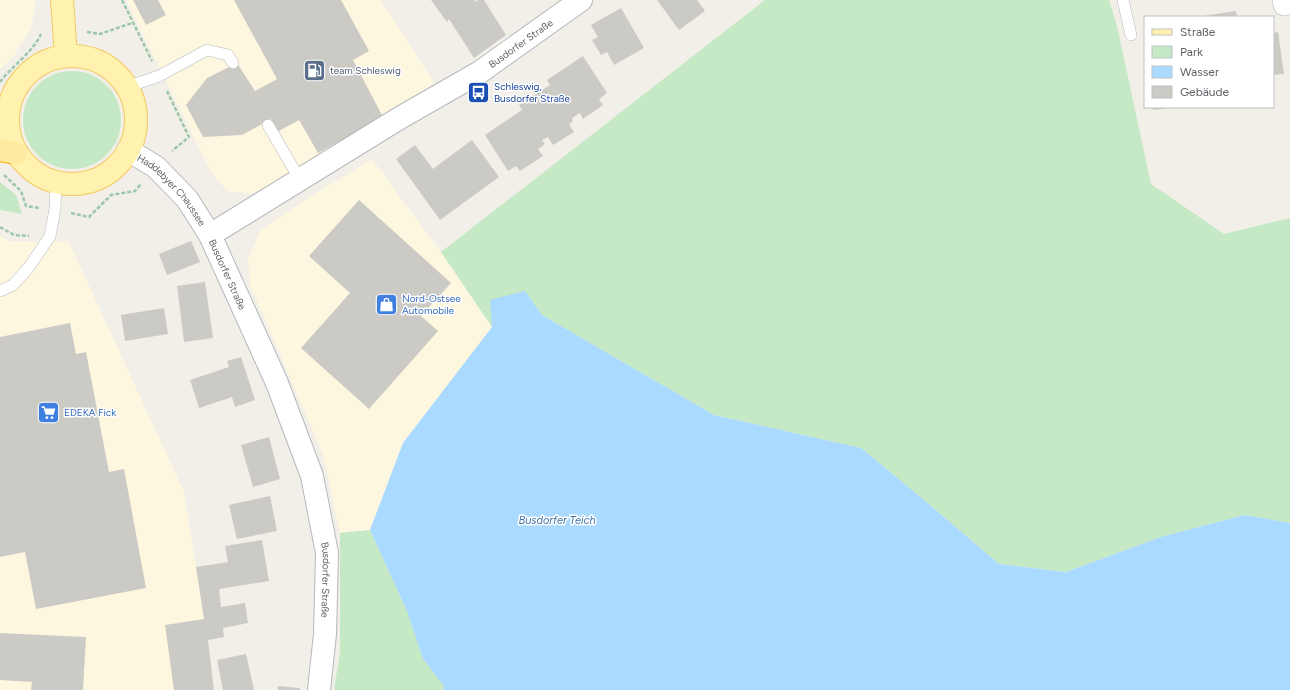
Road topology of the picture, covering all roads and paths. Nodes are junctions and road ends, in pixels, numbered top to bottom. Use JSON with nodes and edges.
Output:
{"nodes":[{"id":1,"x":62,"y":0,"type":"edge"},
{"id":2,"x":581,"y":0,"type":"edge"},
{"id":3,"x":1123,"y":0,"type":"edge"},
{"id":4,"x":132,"y":23,"type":"dead end"},
{"id":5,"x":64,"y":30,"type":"junction"},
{"id":6,"x":1131,"y":35,"type":"dead end"},
{"id":7,"x":66,"y":56,"type":"junction"},
{"id":8,"x":233,"y":63,"type":"dead end"},
{"id":9,"x":0,"y":82,"type":"edge"},
{"id":10,"x":127,"y":87,"type":"junction"},
{"id":11,"x":5,"y":110,"type":"edge"},
{"id":12,"x":268,"y":125,"type":"dead end"},
{"id":13,"x":128,"y":150,"type":"junction"},
{"id":14,"x":8,"y":152,"type":"edge"},
{"id":15,"x":156,"y":167,"type":"junction"},
{"id":16,"x":2,"y":173,"type":"dead end"},
{"id":17,"x":300,"y":180,"type":"junction"},
{"id":18,"x":56,"y":182,"type":"junction"},
{"id":19,"x":55,"y":209,"type":"junction"},
{"id":20,"x":0,"y":227,"type":"edge"},
{"id":21,"x":210,"y":235,"type":"junction"},
{"id":22,"x":50,"y":236,"type":"junction"},
{"id":23,"x":0,"y":291,"type":"edge"},
{"id":24,"x":319,"y":690,"type":"edge"}],
"edges":[{"from":1,"to":5,"type":"main road"},
{"from":2,"to":17,"type":"street","name":"Busdorfer Straße"},
{"from":3,"to":6,"type":"lane"},
{"from":4,"to":5,"type":"path"},
{"from":5,"to":7,"type":"main road"},
{"from":5,"to":9,"type":"path"},
{"from":7,"to":10,"type":"main road"},
{"from":7,"to":11,"type":"main road"},
{"from":8,"to":10,"type":"lane"},
{"from":10,"to":13,"type":"main road"},
{"from":11,"to":14,"type":"main road"},
{"from":12,"to":17,"type":"lane"},
{"from":13,"to":15,"type":"street","name":"Haddebyer Chaussee"},
{"from":13,"to":18,"type":"main road"},
{"from":14,"to":18,"type":"main road"},
{"from":15,"to":19,"type":"path"},
{"from":15,"to":21,"type":"street","name":"Haddebyer Chaussee"},
{"from":16,"to":19,"type":"path"},
{"from":17,"to":21,"type":"street","name":"Busdorfer Straße"},
{"from":18,"to":19,"type":"lane"},
{"from":19,"to":22,"type":"lane"},
{"from":20,"to":22,"type":"path"},
{"from":21,"to":24,"type":"street","name":"Busdorfer Straße"},
{"from":22,"to":23,"type":"lane"}]}
